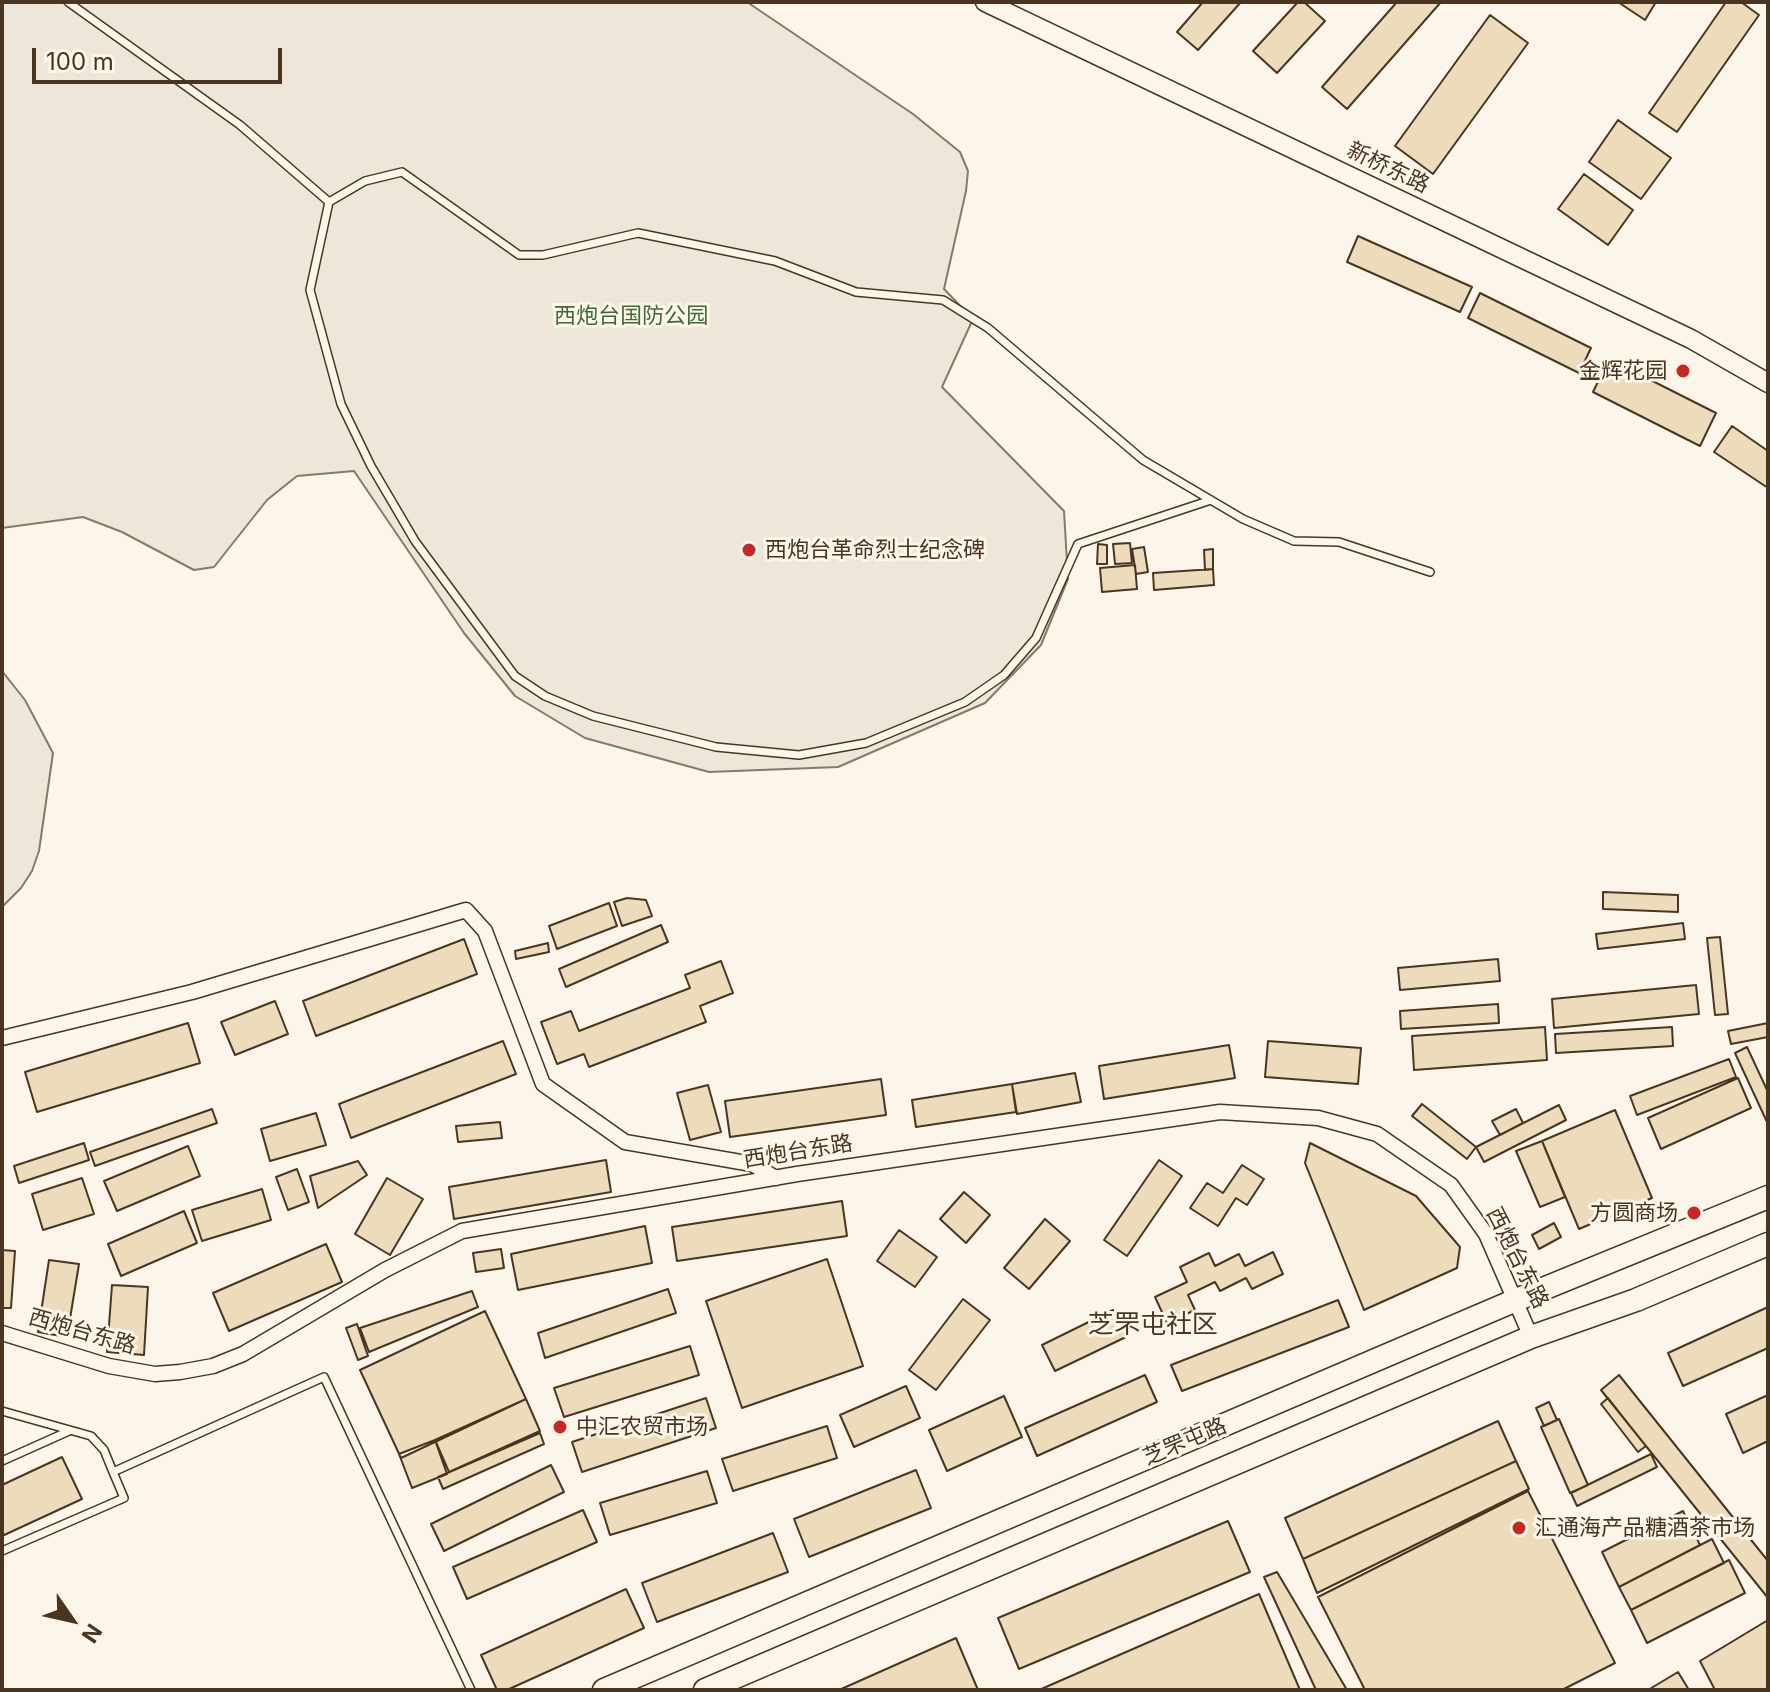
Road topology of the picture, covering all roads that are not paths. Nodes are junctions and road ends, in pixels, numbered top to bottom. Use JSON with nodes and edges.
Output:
{"nodes":[{"id":1,"x":68,"y":2,"type":"edge"},
{"id":2,"x":985,"y":2,"type":"edge"},
{"id":3,"x":329,"y":202,"type":"junction"},
{"id":4,"x":1768,"y":383,"type":"edge"},
{"id":5,"x":1211,"y":500,"type":"junction"},
{"id":6,"x":1430,"y":572,"type":"dead end"},
{"id":7,"x":2,"y":1038,"type":"edge"},
{"id":8,"x":776,"y":1178,"type":"junction"},
{"id":9,"x":1768,"y":1197,"type":"edge"},
{"id":10,"x":1768,"y":1244,"type":"edge"},
{"id":11,"x":1516,"y":1300,"type":"junction"},
{"id":12,"x":2,"y":1333,"type":"edge"},
{"id":13,"x":1531,"y":1337,"type":"junction"},
{"id":14,"x":2,"y":1411,"type":"edge"},
{"id":15,"x":71,"y":1430,"type":"junction"},
{"id":16,"x":2,"y":1461,"type":"edge"},
{"id":17,"x":113,"y":1472,"type":"junction"},
{"id":18,"x":2,"y":1551,"type":"edge"},
{"id":19,"x":471,"y":1690,"type":"edge"},
{"id":20,"x":604,"y":1690,"type":"edge"},
{"id":21,"x":705,"y":1690,"type":"edge"}],
"edges":[{"from":1,"to":3,"type":"lane"},
{"from":2,"to":4,"type":"street","name":"新桥东路"},
{"from":3,"to":5,"type":"lane"},
{"from":3,"to":5,"type":"lane"},
{"from":5,"to":6,"type":"lane"},
{"from":7,"to":8,"type":"street"},
{"from":8,"to":11,"type":"street","name":"西炮台东路"},
{"from":8,"to":12,"type":"street","name":"西炮台东路"},
{"from":9,"to":11,"type":"main road","name":"芝罘屯路"},
{"from":10,"to":13,"type":"main road","name":"芝罘屯路"},
{"from":11,"to":13,"type":"street","name":"西炮台东路"},
{"from":11,"to":20,"type":"main road","name":"芝罘屯路"},
{"from":13,"to":21,"type":"main road","name":"芝罘屯路"},
{"from":14,"to":15,"type":"lane"},
{"from":15,"to":16,"type":"lane"},
{"from":15,"to":17,"type":"lane"},
{"from":17,"to":18,"type":"lane"},
{"from":17,"to":19,"type":"lane"}]}
